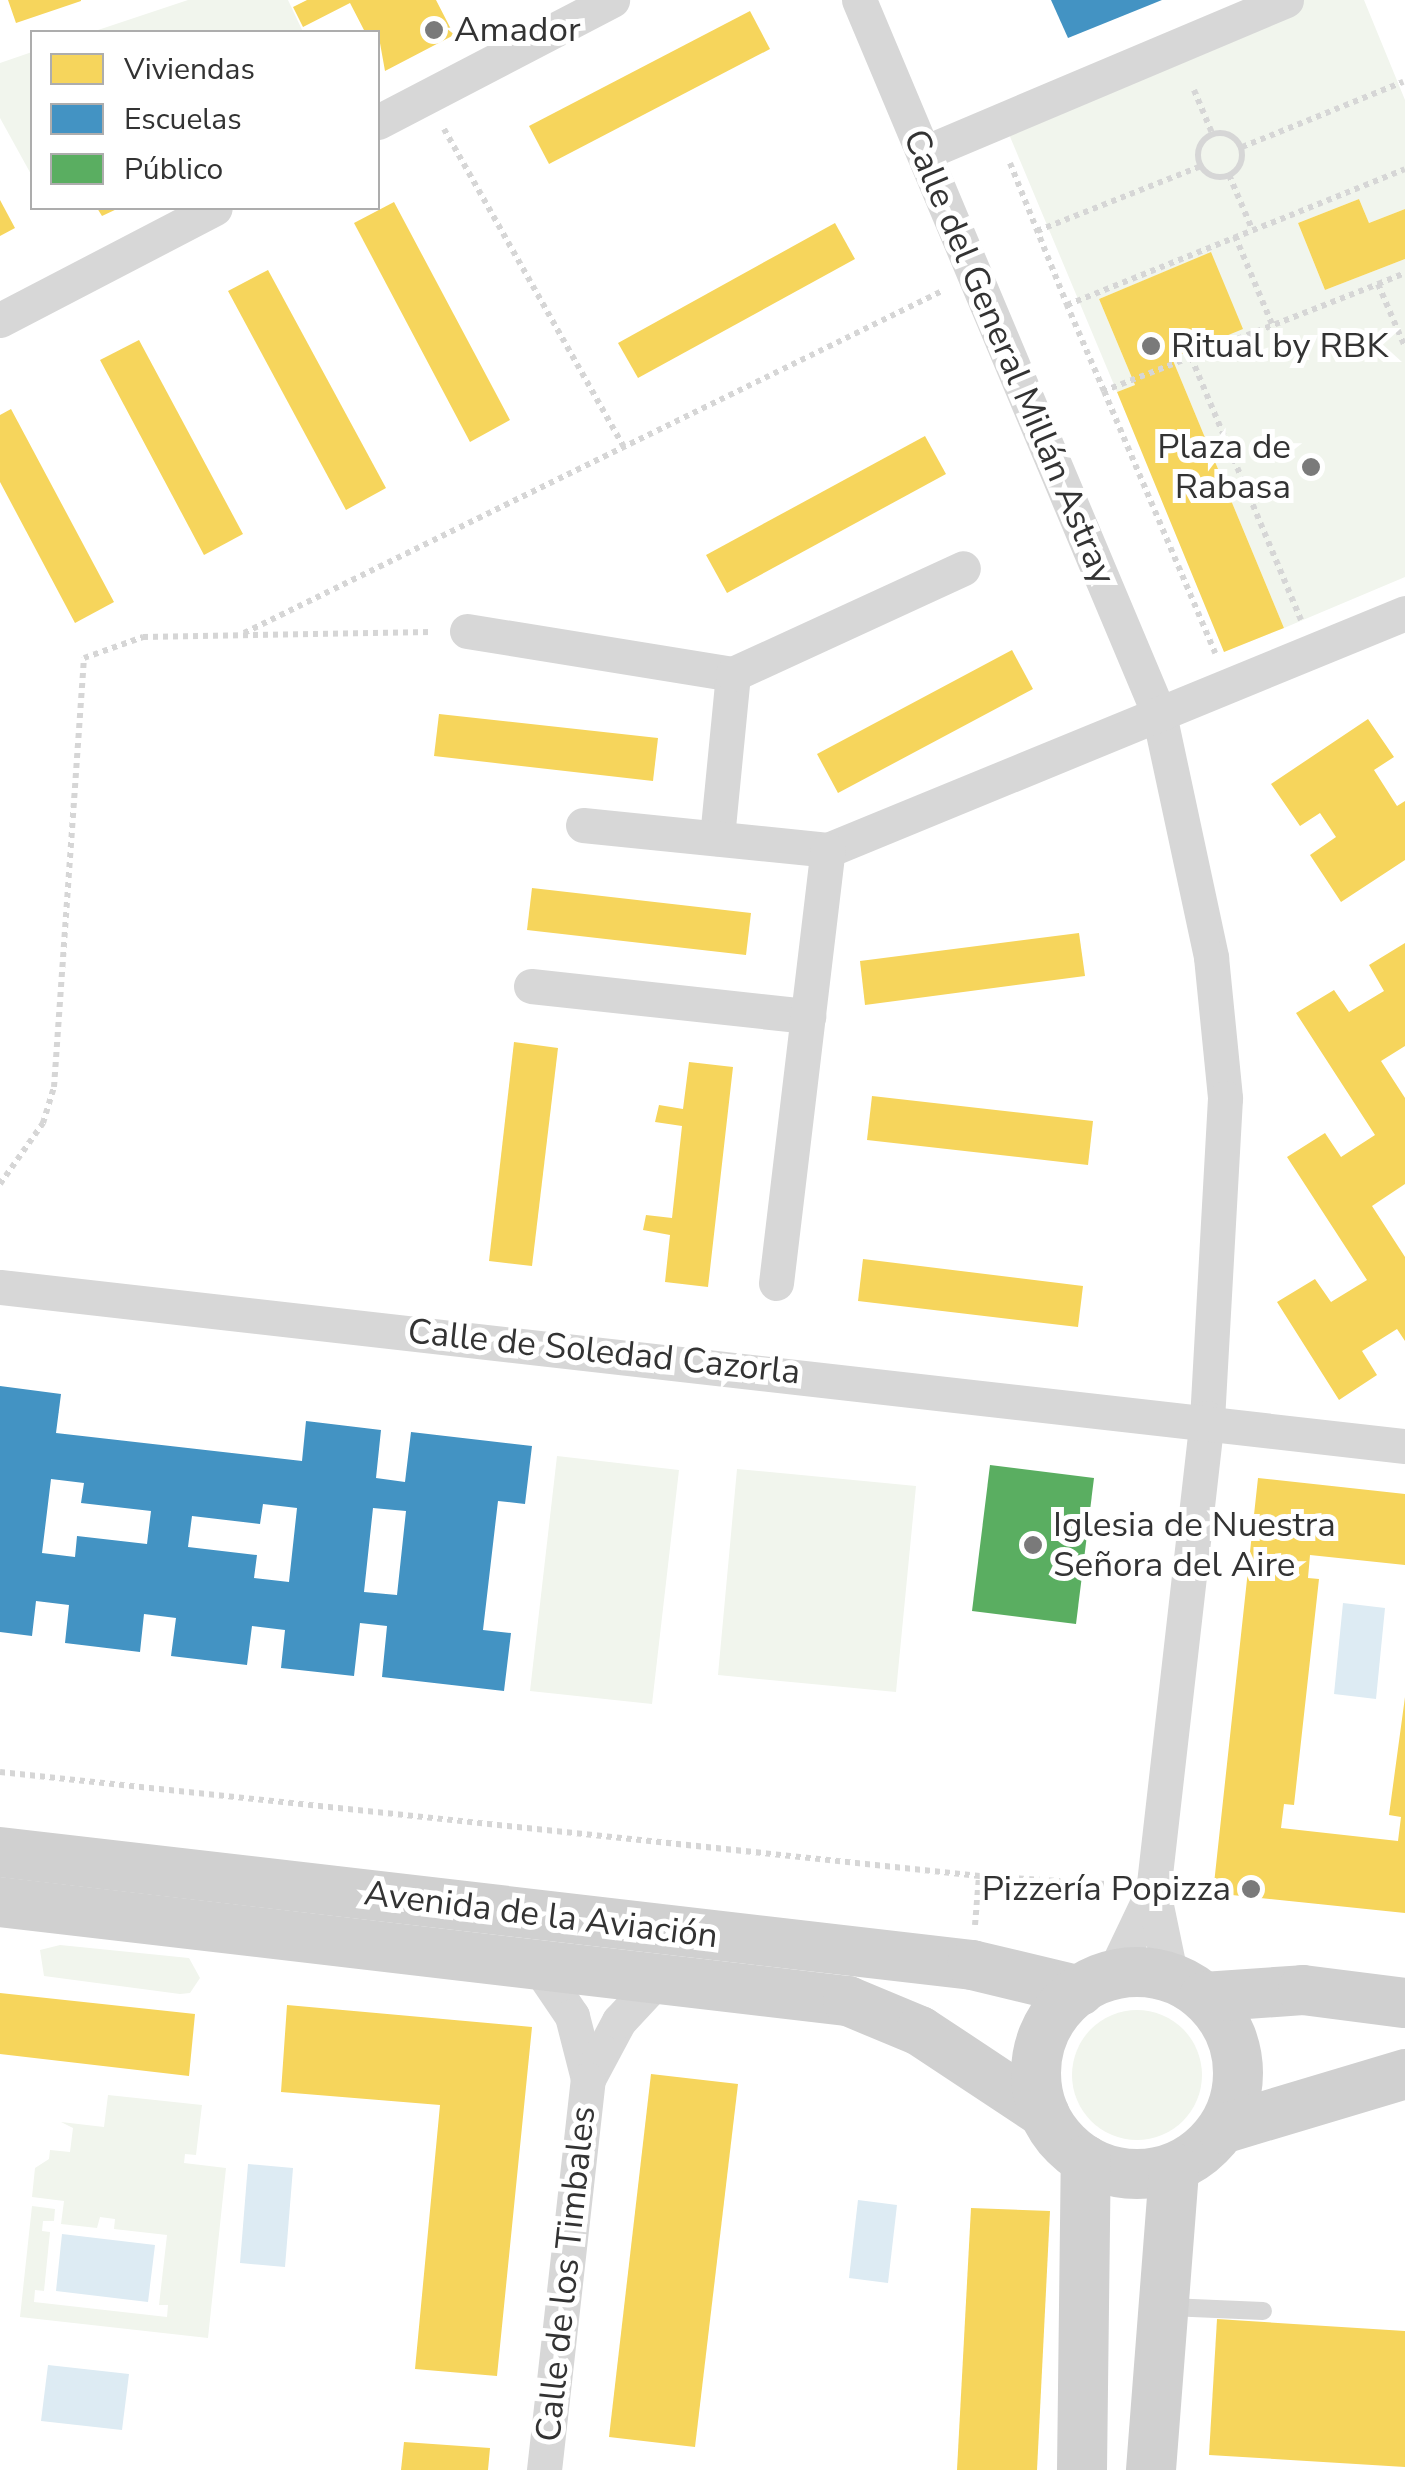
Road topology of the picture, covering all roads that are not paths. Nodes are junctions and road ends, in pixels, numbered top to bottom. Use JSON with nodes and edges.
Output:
{"nodes":[{"id":1,"x":612,"y":0,"type":"edge"},
{"id":2,"x":859,"y":0,"type":"edge"},
{"id":3,"x":1286,"y":0,"type":"edge"},
{"id":4,"x":380,"y":121,"type":"edge"},
{"id":5,"x":924,"y":152,"type":"junction"},
{"id":6,"x":211,"y":210,"type":"edge"},
{"id":7,"x":0,"y":320,"type":"edge"},
{"id":8,"x":962,"y":568,"type":"dead end"},
{"id":9,"x":1405,"y":612,"type":"edge"},
{"id":10,"x":467,"y":631,"type":"road end"},
{"id":11,"x":733,"y":674,"type":"junction"},
{"id":12,"x":1159,"y":714,"type":"junction"},
{"id":13,"x":583,"y":825,"type":"dead end"},
{"id":14,"x":717,"y":838,"type":"junction"},
{"id":15,"x":828,"y":850,"type":"junction"},
{"id":16,"x":531,"y":986,"type":"dead end"},
{"id":17,"x":808,"y":1016,"type":"junction"},
{"id":18,"x":776,"y":1283,"type":"dead end"},
{"id":19,"x":0,"y":1286,"type":"edge"},
{"id":20,"x":1207,"y":1418,"type":"junction"},
{"id":21,"x":1405,"y":1446,"type":"edge"},
{"id":22,"x":0,"y":1852,"type":"edge"},
{"id":23,"x":1152,"y":1891,"type":"junction"},
{"id":24,"x":0,"y":1902,"type":"edge"},
{"id":25,"x":536,"y":1963,"type":"junction"},
{"id":26,"x":660,"y":1978,"type":"junction"},
{"id":27,"x":1096,"y":1983,"type":"junction"},
{"id":28,"x":1188,"y":1988,"type":"junction"},
{"id":29,"x":1405,"y":2003,"type":"edge"},
{"id":30,"x":1405,"y":2074,"type":"edge"},
{"id":31,"x":588,"y":2079,"type":"junction"},
{"id":32,"x":1044,"y":2114,"type":"junction"},
{"id":33,"x":1222,"y":2129,"type":"junction"},
{"id":34,"x":1086,"y":2160,"type":"junction"},
{"id":35,"x":1174,"y":2168,"type":"junction"},
{"id":36,"x":1160,"y":2307,"type":"junction"},
{"id":37,"x":1263,"y":2311,"type":"dead end"},
{"id":38,"x":544,"y":2470,"type":"edge"},
{"id":39,"x":1082,"y":2470,"type":"edge"},
{"id":40,"x":1152,"y":2470,"type":"edge"}],
"edges":[{"from":1,"to":4,"type":"street"},
{"from":2,"to":5,"type":"street","name":"Calle del General Millán Astray"},
{"from":3,"to":5,"type":"street"},
{"from":5,"to":12,"type":"street","name":"Calle del General Millán Astray"},
{"from":6,"to":7,"type":"street"},
{"from":8,"to":11,"type":"street"},
{"from":9,"to":12,"type":"street"},
{"from":10,"to":11,"type":"street"},
{"from":11,"to":14,"type":"street"},
{"from":12,"to":15,"type":"street"},
{"from":12,"to":20,"type":"street","name":"Calle del General Millán Astray"},
{"from":13,"to":14,"type":"street"},
{"from":14,"to":15,"type":"street"},
{"from":15,"to":17,"type":"street"},
{"from":16,"to":17,"type":"street"},
{"from":17,"to":18,"type":"street"},
{"from":19,"to":20,"type":"street","name":"Calle de Soledad Cazorla"},
{"from":20,"to":21,"type":"street","name":"Calle de Soledad Cazorla"},
{"from":20,"to":23,"type":"street","name":"Calle del General Millán Astray"},
{"from":22,"to":27,"type":"main road","name":"Avenida de la Aviación"},
{"from":23,"to":27,"type":"street","name":"Calle del General Millán Astray"},
{"from":23,"to":28,"type":"street","name":"Calle del General Millán Astray"},
{"from":24,"to":25,"type":"main road","name":"Avenida de la Aviación"},
{"from":25,"to":26,"type":"main road","name":"Avenida de la Aviación"},
{"from":25,"to":31,"type":"street","name":"Calle de los Timbales"},
{"from":26,"to":31,"type":"street","name":"Calle de los Timbales"},
{"from":26,"to":32,"type":"main road","name":"Avenida de la Aviación"},
{"from":27,"to":28,"type":"main road"},
{"from":27,"to":32,"type":"main road"},
{"from":28,"to":29,"type":"main road"},
{"from":28,"to":33,"type":"main road"},
{"from":30,"to":33,"type":"main road"},
{"from":31,"to":38,"type":"street","name":"Calle de los Timbales"},
{"from":32,"to":34,"type":"main road"},
{"from":33,"to":35,"type":"main road"},
{"from":34,"to":35,"type":"main road"},
{"from":34,"to":39,"type":"main road"},
{"from":35,"to":36,"type":"main road"},
{"from":36,"to":37,"type":"lane"},
{"from":36,"to":40,"type":"main road"}]}
